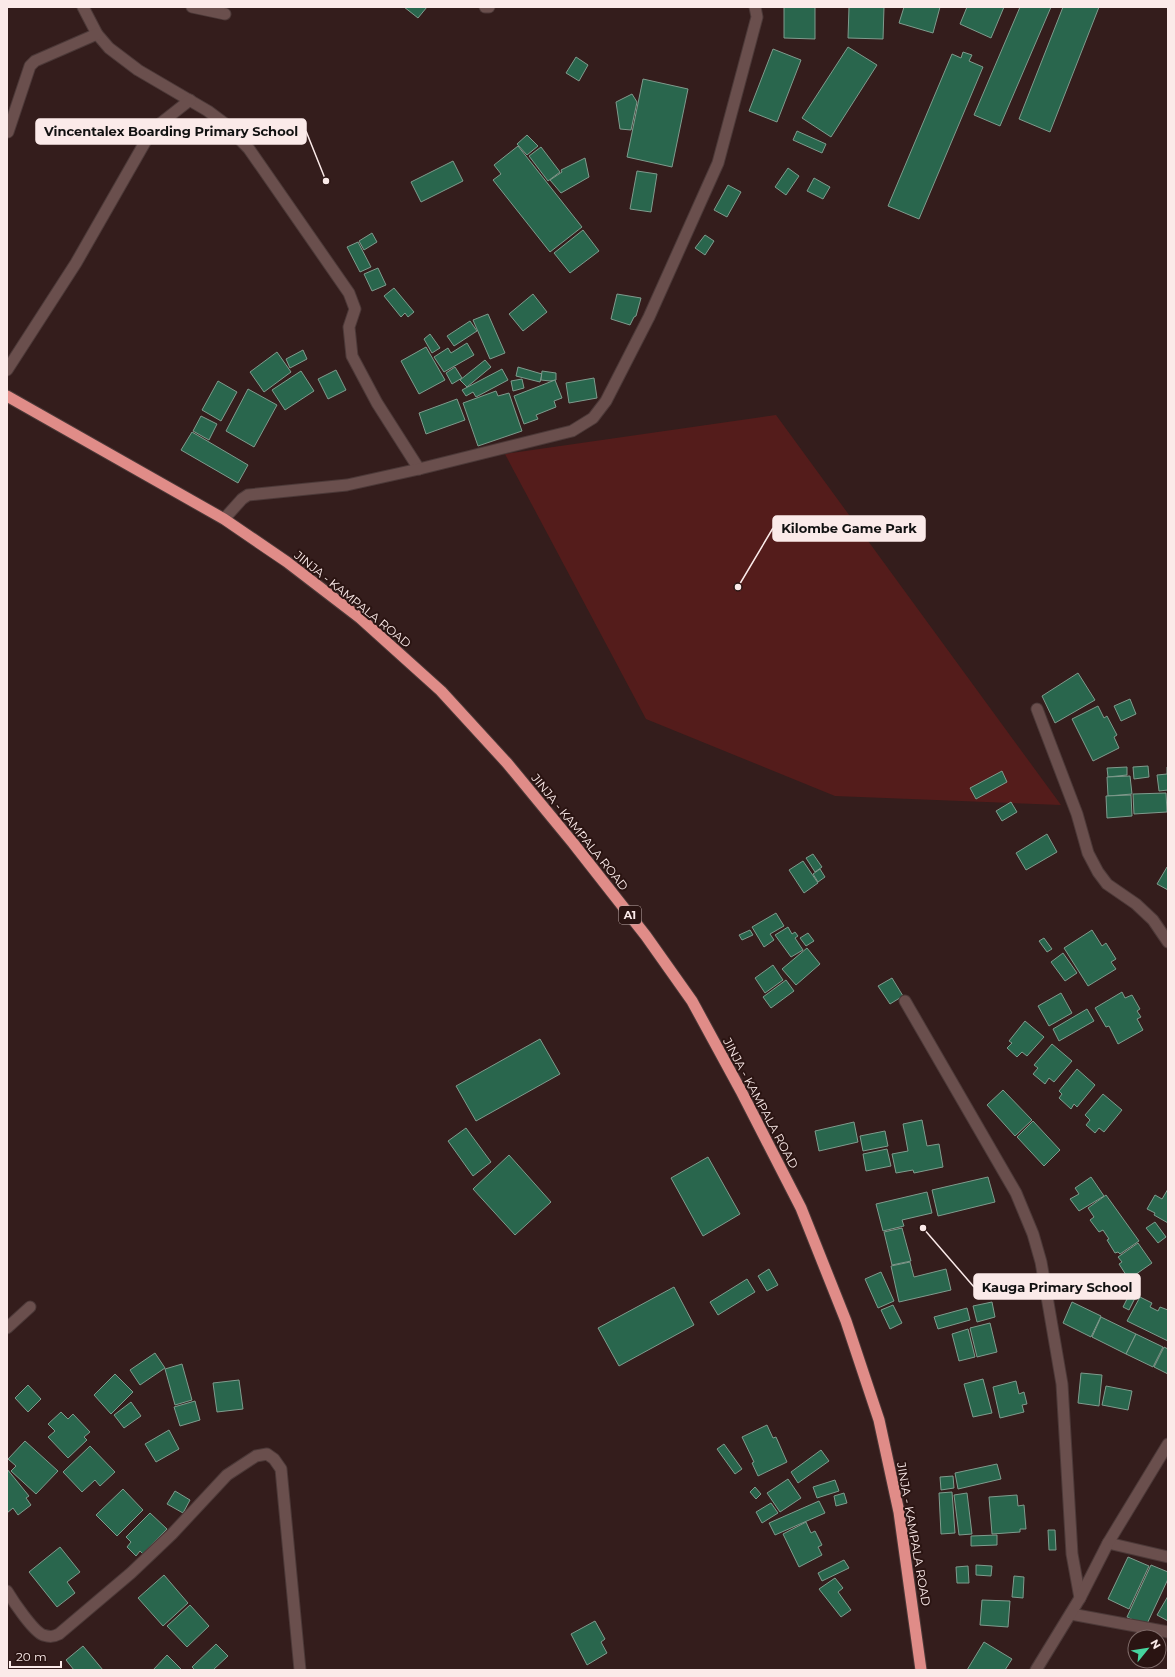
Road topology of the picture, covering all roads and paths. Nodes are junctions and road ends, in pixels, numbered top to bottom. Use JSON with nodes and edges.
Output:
{"nodes":[{"id":1,"x":82,"y":7,"type":"edge"},
{"id":2,"x":192,"y":7,"type":"edge"},
{"id":3,"x":485,"y":7,"type":"edge"},
{"id":4,"x":489,"y":7,"type":"edge"},
{"id":5,"x":755,"y":7,"type":"edge"},
{"id":6,"x":225,"y":14,"type":"dead end"},
{"id":7,"x":97,"y":34,"type":"junction"},
{"id":8,"x":190,"y":100,"type":"junction"},
{"id":9,"x":8,"y":132,"type":"dead end"},
{"id":10,"x":7,"y":370,"type":"edge"},
{"id":11,"x":7,"y":396,"type":"edge"},
{"id":12,"x":420,"y":469,"type":"junction"},
{"id":13,"x":224,"y":519,"type":"junction"},
{"id":14,"x":1037,"y":710,"type":"dead end"},
{"id":15,"x":1168,"y":942,"type":"edge"},
{"id":16,"x":905,"y":1001,"type":"dead end"},
{"id":17,"x":30,"y":1307,"type":"dead end"},
{"id":18,"x":7,"y":1328,"type":"edge"},
{"id":19,"x":1168,"y":1444,"type":"edge"},
{"id":20,"x":1108,"y":1544,"type":"junction"},
{"id":21,"x":1168,"y":1557,"type":"edge"},
{"id":22,"x":7,"y":1591,"type":"edge"},
{"id":23,"x":1080,"y":1598,"type":"junction"},
{"id":24,"x":1071,"y":1614,"type":"junction"},
{"id":25,"x":1168,"y":1632,"type":"edge"},
{"id":26,"x":300,"y":1670,"type":"edge"},
{"id":27,"x":921,"y":1670,"type":"edge"},
{"id":28,"x":1036,"y":1670,"type":"edge"}],
"edges":[{"from":1,"to":7,"type":"street"},
{"from":2,"to":6,"type":"street"},
{"from":3,"to":4,"type":"street"},
{"from":5,"to":12,"type":"street"},
{"from":7,"to":8,"type":"street"},
{"from":7,"to":9,"type":"street"},
{"from":8,"to":10,"type":"street"},
{"from":8,"to":12,"type":"street"},
{"from":11,"to":13,"type":"highway","name":"JINJA - KAMPALA ROAD","number":"A1"},
{"from":12,"to":13,"type":"street"},
{"from":13,"to":27,"type":"highway","name":"JINJA - KAMPALA ROAD","number":"A1"},
{"from":14,"to":15,"type":"street"},
{"from":16,"to":23,"type":"street"},
{"from":17,"to":18,"type":"street"},
{"from":19,"to":20,"type":"street"},
{"from":20,"to":21,"type":"street"},
{"from":20,"to":23,"type":"street"},
{"from":22,"to":26,"type":"street"},
{"from":23,"to":24,"type":"street"},
{"from":24,"to":25,"type":"street"},
{"from":24,"to":28,"type":"street"}]}
